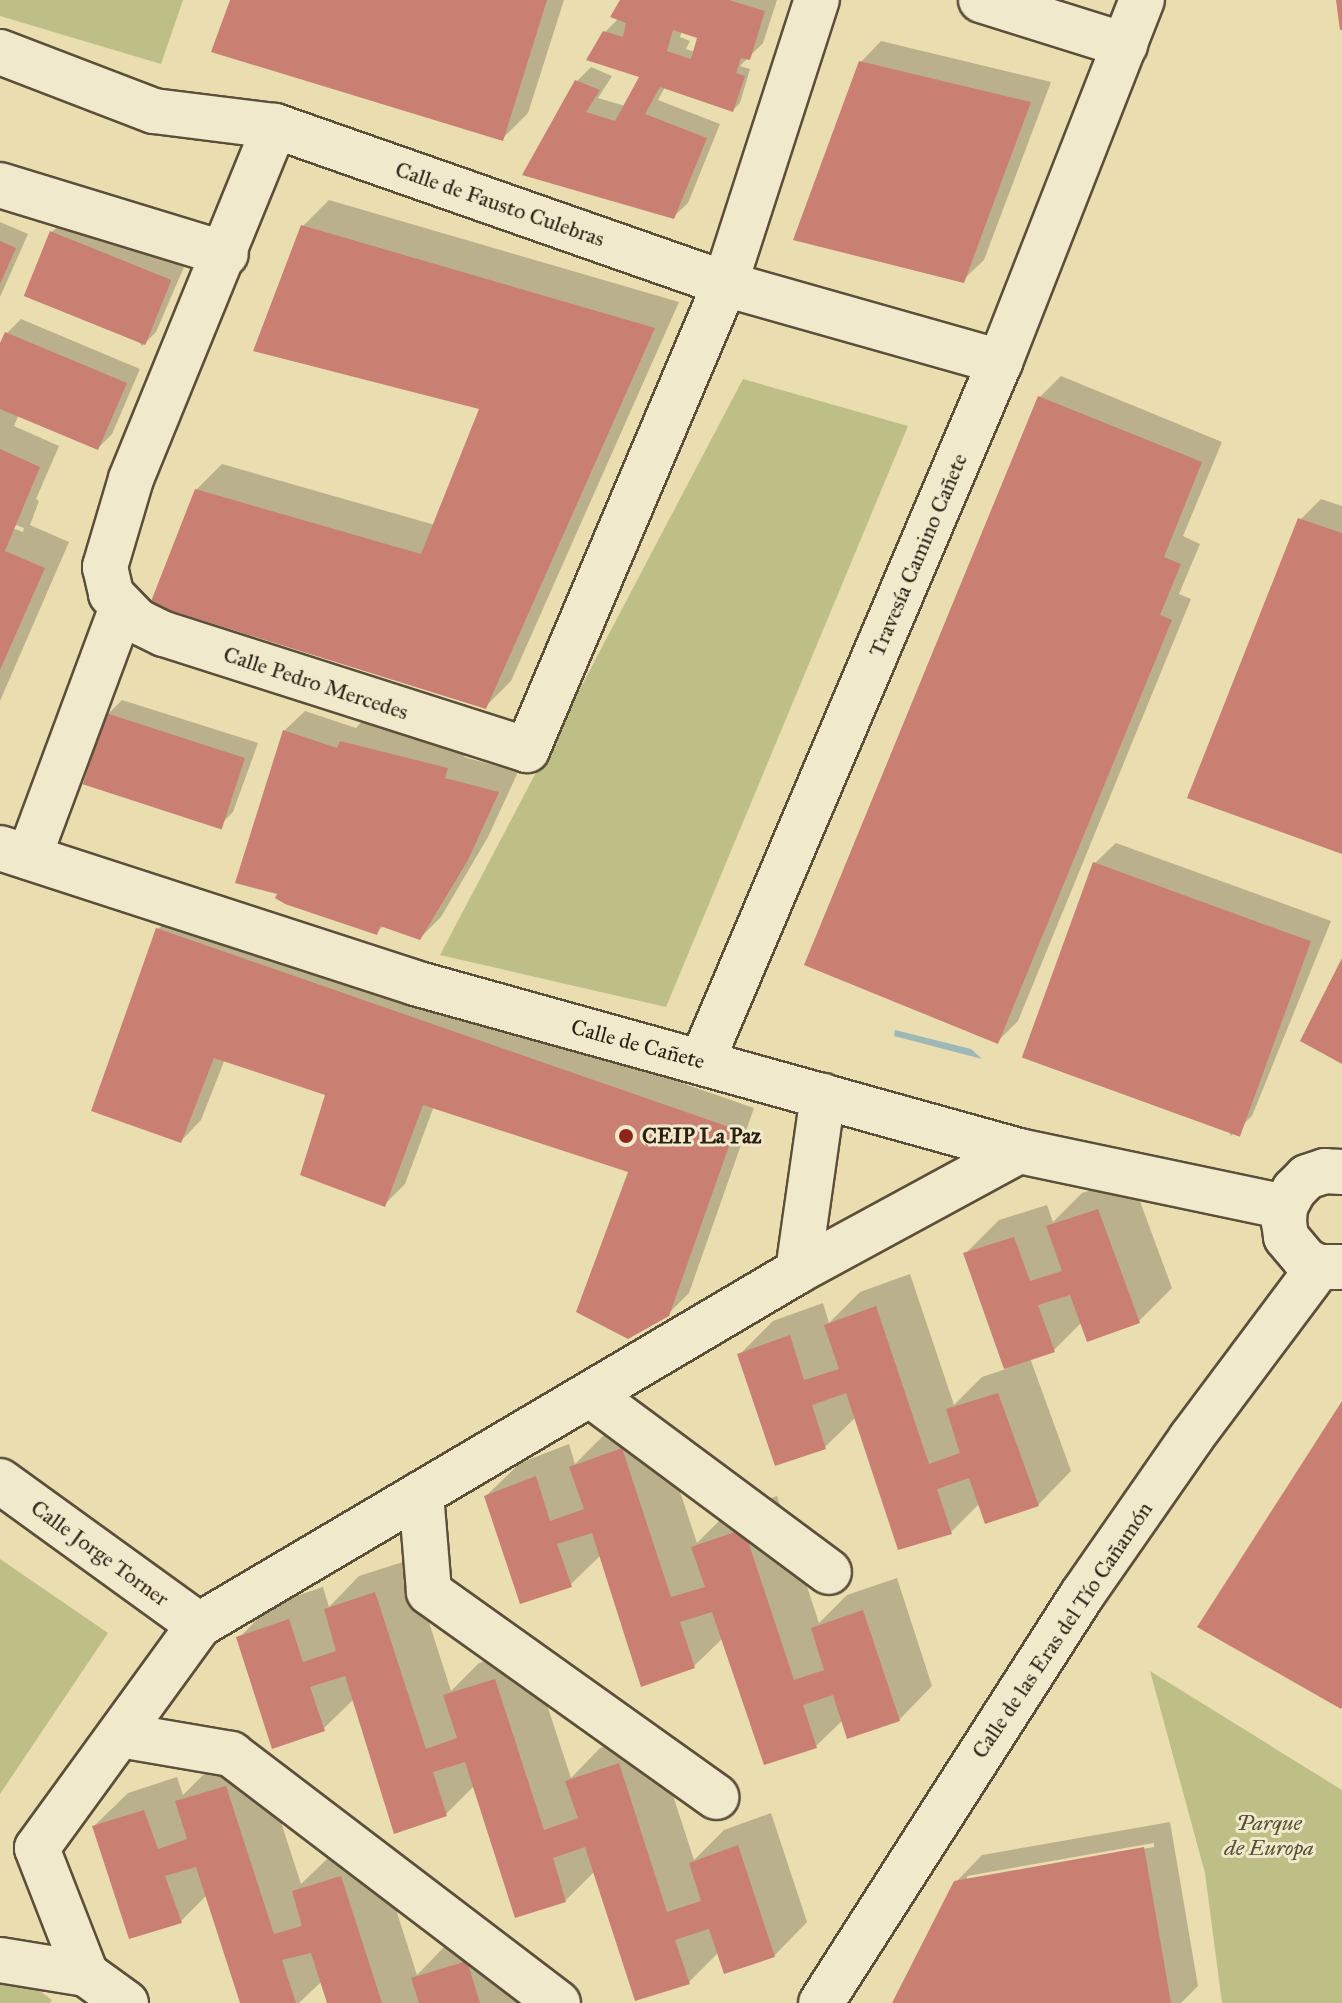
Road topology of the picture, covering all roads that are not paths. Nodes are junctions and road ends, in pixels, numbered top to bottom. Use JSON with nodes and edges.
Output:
{"nodes":[{"id":1,"x":817,"y":0,"type":"edge"},
{"id":2,"x":981,"y":0,"type":"edge"},
{"id":3,"x":1142,"y":0,"type":"edge"},
{"id":4,"x":1125,"y":45,"type":"junction"},
{"id":5,"x":0,"y":52,"type":"edge"},
{"id":6,"x":275,"y":126,"type":"junction"},
{"id":7,"x":0,"y":185,"type":"edge"},
{"id":8,"x":226,"y":254,"type":"junction"},
{"id":9,"x":725,"y":284,"type":"junction"},
{"id":10,"x":1000,"y":362,"type":"junction"},
{"id":11,"x":122,"y":607,"type":"junction"},
{"id":12,"x":14,"y":852,"type":"edge"},
{"id":13,"x":702,"y":1061,"type":"junction"},
{"id":14,"x":823,"y":1096,"type":"junction"},
{"id":15,"x":1019,"y":1151,"type":"junction"},
{"id":16,"x":1342,"y":1172,"type":"edge"},
{"id":17,"x":1285,"y":1207,"type":"junction"},
{"id":18,"x":1330,"y":1267,"type":"edge"},
{"id":19,"x":798,"y":1271,"type":"junction"},
{"id":20,"x":592,"y":1396,"type":"junction"},
{"id":21,"x":0,"y":1481,"type":"edge"},
{"id":22,"x":421,"y":1494,"type":"junction"},
{"id":23,"x":829,"y":1572,"type":"dead end"},
{"id":24,"x":199,"y":1625,"type":"junction"},
{"id":25,"x":120,"y":1735,"type":"junction"},
{"id":26,"x":716,"y":1797,"type":"dead end"},
{"id":27,"x":0,"y":1960,"type":"edge"},
{"id":28,"x":86,"y":1974,"type":"junction"},
{"id":29,"x":126,"y":2003,"type":"edge"},
{"id":30,"x":558,"y":2003,"type":"edge"},
{"id":31,"x":821,"y":2003,"type":"edge"}],
"edges":[{"from":1,"to":9,"type":"street"},
{"from":2,"to":4,"type":"street"},
{"from":3,"to":4,"type":"street","name":"Travesía Camino Cañete"},
{"from":4,"to":10,"type":"street","name":"Travesía Camino Cañete"},
{"from":5,"to":6,"type":"street","name":"Calle de Fausto Culebras"},
{"from":6,"to":8,"type":"street"},
{"from":6,"to":9,"type":"street","name":"Calle de Fausto Culebras"},
{"from":7,"to":8,"type":"street"},
{"from":8,"to":11,"type":"street"},
{"from":9,"to":10,"type":"street","name":"Calle de Fausto Culebras"},
{"from":9,"to":11,"type":"street","name":"Calle Pedro Mercedes"},
{"from":10,"to":13,"type":"street","name":"Travesía Camino Cañete"},
{"from":11,"to":12,"type":"street"},
{"from":12,"to":13,"type":"street","name":"Calle de Cañete"},
{"from":13,"to":14,"type":"street","name":"Calle de Cañete"},
{"from":14,"to":15,"type":"street","name":"Calle de Cañete"},
{"from":14,"to":19,"type":"street"},
{"from":15,"to":17,"type":"street","name":"Calle de Cañete"},
{"from":15,"to":19,"type":"street"},
{"from":16,"to":17,"type":"street"},
{"from":17,"to":18,"type":"street"},
{"from":18,"to":31,"type":"street","name":"Calle de las Eras del Tío Cañamón"},
{"from":19,"to":20,"type":"street"},
{"from":20,"to":22,"type":"street"},
{"from":20,"to":23,"type":"street"},
{"from":21,"to":24,"type":"street","name":"Calle Jorge Torner"},
{"from":22,"to":24,"type":"street"},
{"from":22,"to":26,"type":"street"},
{"from":24,"to":25,"type":"street"},
{"from":25,"to":28,"type":"street"},
{"from":25,"to":30,"type":"street"},
{"from":27,"to":28,"type":"street"},
{"from":28,"to":29,"type":"street"}]}
